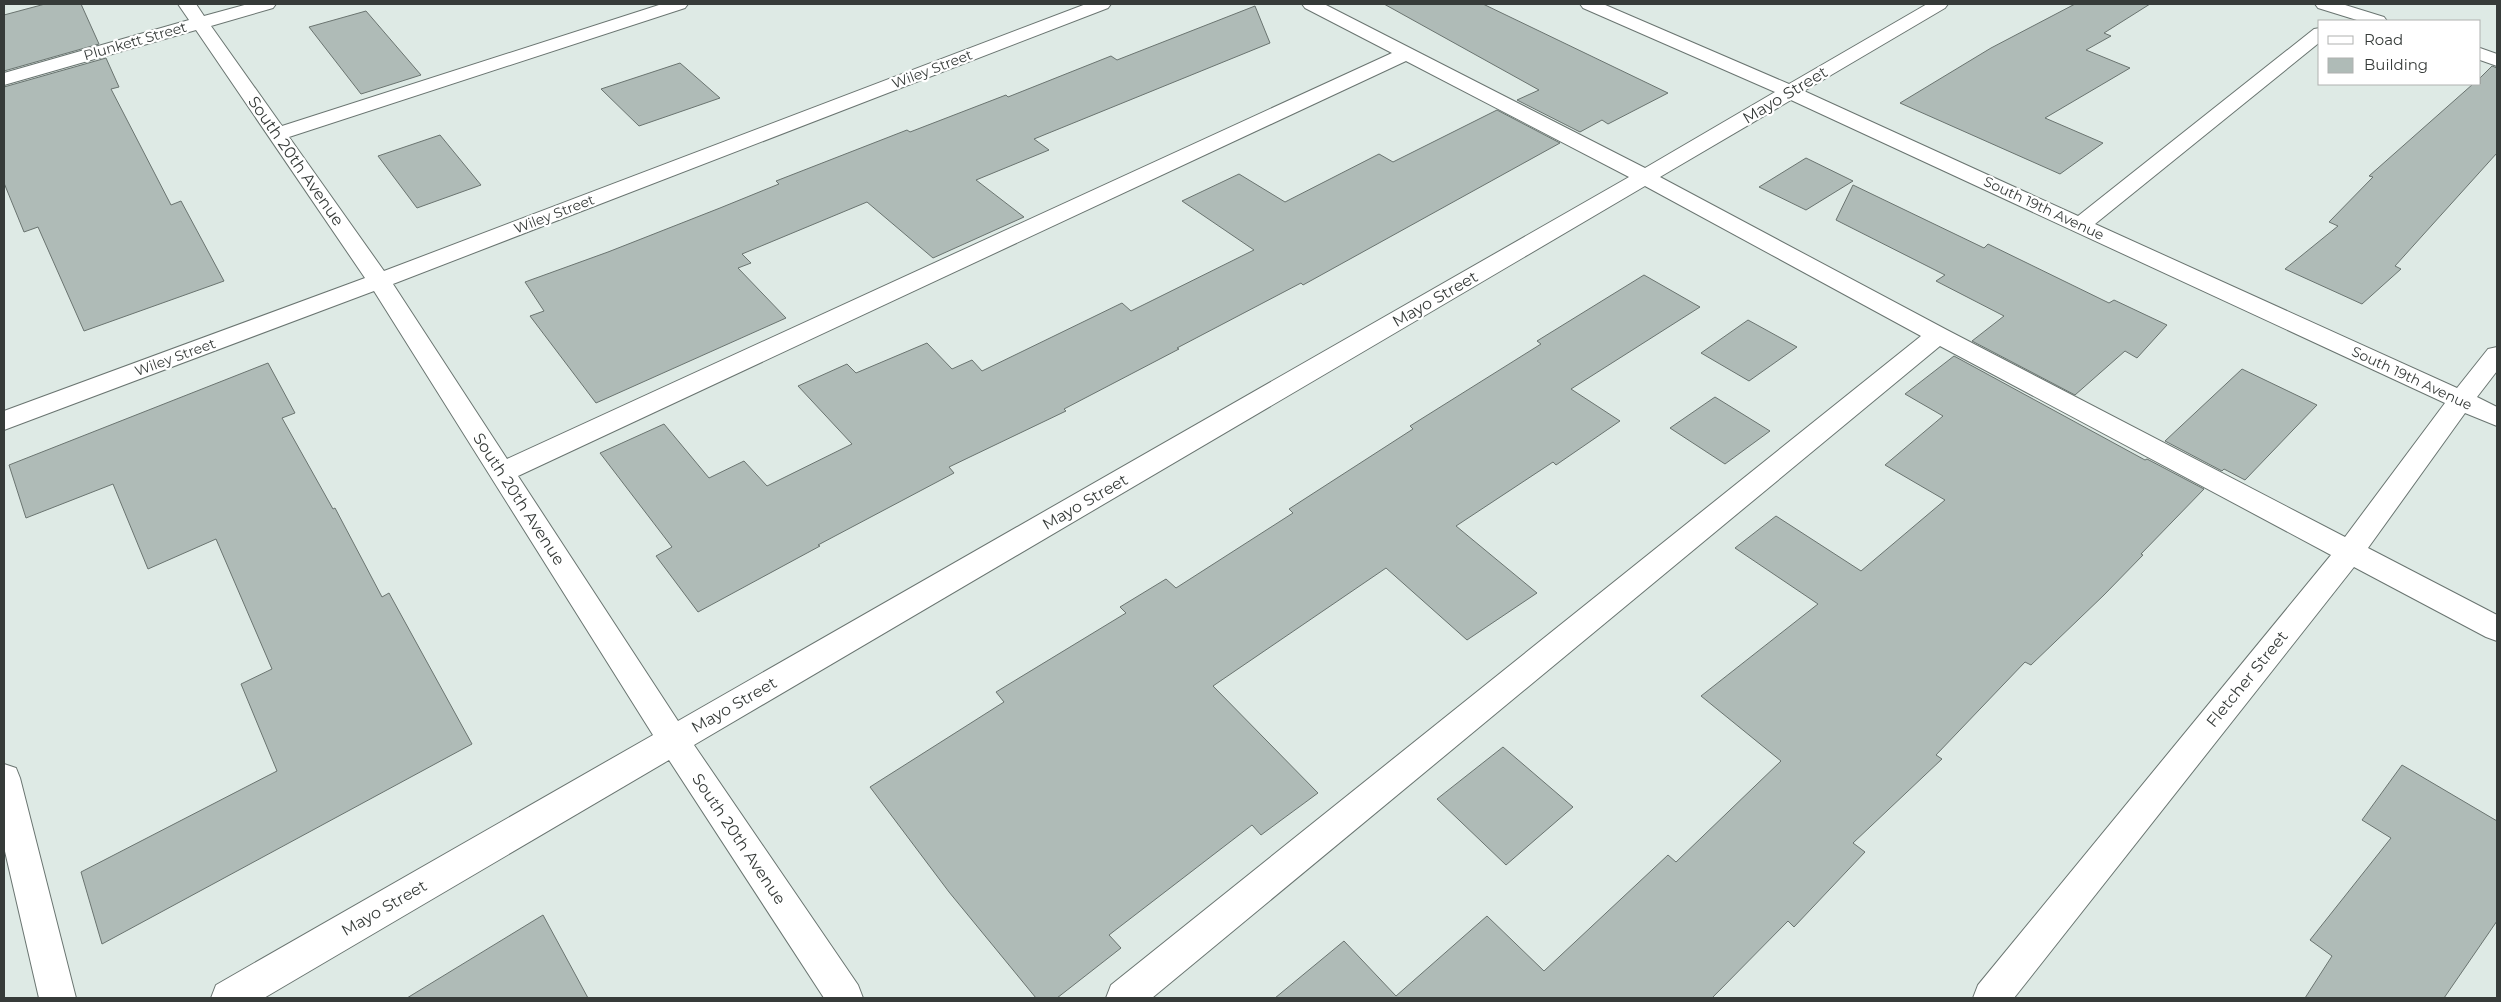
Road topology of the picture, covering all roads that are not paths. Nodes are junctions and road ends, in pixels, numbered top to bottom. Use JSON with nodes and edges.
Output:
{"nodes":[{"id":1,"x":267,"y":4,"type":"edge"},
{"id":2,"x":679,"y":4,"type":"edge"},
{"id":3,"x":1102,"y":4,"type":"edge"},
{"id":4,"x":1311,"y":4,"type":"edge"},
{"id":5,"x":1589,"y":4,"type":"edge"},
{"id":6,"x":1939,"y":4,"type":"edge"},
{"id":7,"x":2324,"y":4,"type":"edge"},
{"id":8,"x":193,"y":13,"type":"edge"},
{"id":9,"x":2341,"y":16,"type":"edge"},
{"id":10,"x":2371,"y":20,"type":"edge"},
{"id":11,"x":2318,"y":35,"type":"edge"},
{"id":12,"x":1406,"y":54,"type":"junction"},
{"id":13,"x":2481,"y":54,"type":"edge"},
{"id":14,"x":2497,"y":60,"type":"edge"},
{"id":15,"x":4,"y":79,"type":"edge"},
{"id":16,"x":1790,"y":92,"type":"junction"},
{"id":17,"x":277,"y":134,"type":"junction"},
{"id":18,"x":1645,"y":177,"type":"junction"},
{"id":19,"x":2080,"y":224,"type":"junction"},
{"id":20,"x":379,"y":281,"type":"junction"},
{"id":21,"x":1938,"y":335,"type":"junction"},
{"id":22,"x":2497,"y":355,"type":"edge"},
{"id":23,"x":2461,"y":400,"type":"junction"},
{"id":24,"x":2497,"y":417,"type":"edge"},
{"id":25,"x":4,"y":421,"type":"edge"},
{"id":26,"x":502,"y":472,"type":"junction"},
{"id":27,"x":2351,"y":550,"type":"junction"},
{"id":28,"x":2497,"y":629,"type":"edge"},
{"id":29,"x":674,"y":741,"type":"junction"},
{"id":30,"x":4,"y":778,"type":"edge"},
{"id":31,"x":58,"y":998,"type":"edge"},
{"id":32,"x":229,"y":998,"type":"edge"},
{"id":33,"x":845,"y":998,"type":"edge"},
{"id":34,"x":1124,"y":998,"type":"edge"},
{"id":35,"x":1992,"y":998,"type":"edge"}],
"edges":[{"from":1,"to":8,"type":"street","name":"Plunkett Street"},
{"from":2,"to":17,"type":"street"},
{"from":3,"to":20,"type":"street","name":"Wiley Street"},
{"from":4,"to":12,"type":"street"},
{"from":5,"to":16,"type":"street","name":"South 19th Avenue"},
{"from":6,"to":16,"type":"street","name":"Mayo Street"},
{"from":7,"to":9,"type":"street"},
{"from":8,"to":15,"type":"street","name":"Plunkett Street"},
{"from":8,"to":17,"type":"street","name":"South 20th Avenue"},
{"from":9,"to":10,"type":"street"},
{"from":11,"to":19,"type":"street"},
{"from":12,"to":18,"type":"street"},
{"from":12,"to":26,"type":"street"},
{"from":13,"to":14,"type":"street"},
{"from":16,"to":18,"type":"street","name":"Mayo Street"},
{"from":16,"to":19,"type":"street","name":"South 19th Avenue"},
{"from":17,"to":20,"type":"street","name":"South 20th Avenue"},
{"from":18,"to":21,"type":"street"},
{"from":18,"to":29,"type":"street","name":"Mayo Street"},
{"from":19,"to":23,"type":"street","name":"South 19th Avenue"},
{"from":20,"to":25,"type":"street","name":"Wiley Street"},
{"from":20,"to":26,"type":"street","name":"South 20th Avenue"},
{"from":21,"to":27,"type":"street"},
{"from":21,"to":34,"type":"street"},
{"from":22,"to":23,"type":"street","name":"Fletcher Street"},
{"from":23,"to":24,"type":"street","name":"South 19th Avenue"},
{"from":23,"to":27,"type":"street","name":"Fletcher Street"},
{"from":26,"to":29,"type":"street","name":"South 20th Avenue"},
{"from":27,"to":28,"type":"street"},
{"from":27,"to":35,"type":"street","name":"Fletcher Street"},
{"from":29,"to":32,"type":"street","name":"Mayo Street"},
{"from":29,"to":33,"type":"street","name":"South 20th Avenue"},
{"from":30,"to":31,"type":"street"}]}
